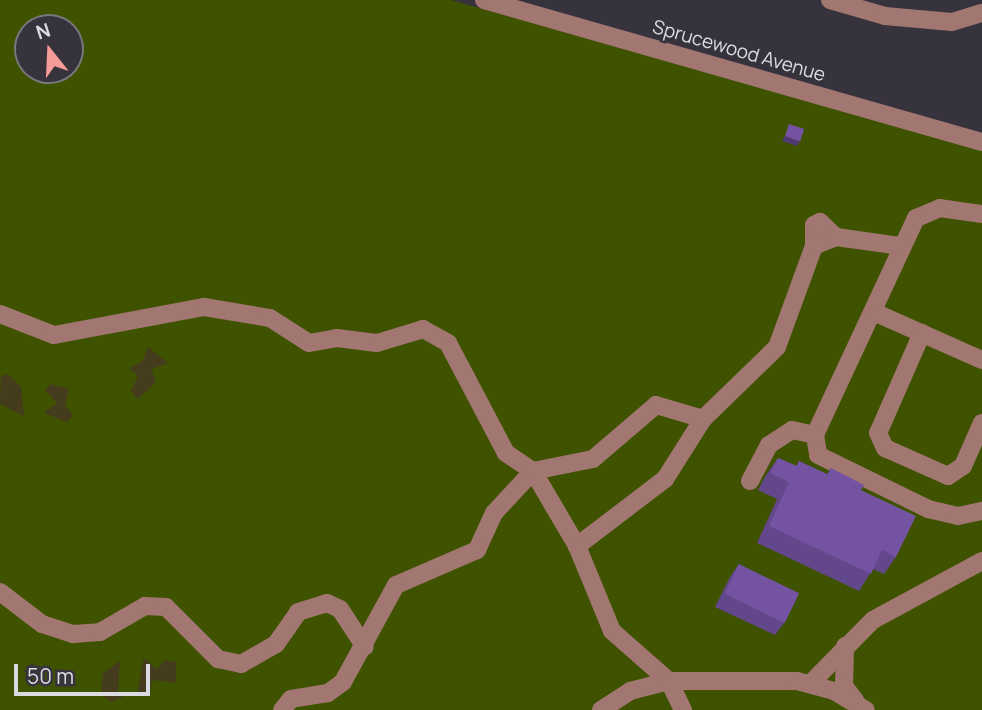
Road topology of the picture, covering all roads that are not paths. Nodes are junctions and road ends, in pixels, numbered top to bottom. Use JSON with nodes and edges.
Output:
{"nodes":[{"id":1,"x":484,"y":0,"type":"edge"},
{"id":2,"x":830,"y":0,"type":"edge"},
{"id":3,"x":982,"y":6,"type":"edge"},
{"id":4,"x":982,"y":13,"type":"edge"},
{"id":5,"x":952,"y":22,"type":"junction"},
{"id":6,"x":982,"y":142,"type":"edge"},
{"id":7,"x":982,"y":214,"type":"edge"},
{"id":8,"x":901,"y":246,"type":"junction"},
{"id":9,"x":876,"y":313,"type":"junction"},
{"id":10,"x":0,"y":314,"type":"edge"},
{"id":11,"x":922,"y":333,"type":"junction"},
{"id":12,"x":982,"y":360,"type":"edge"},
{"id":13,"x":704,"y":419,"type":"junction"},
{"id":14,"x":982,"y":423,"type":"edge"},
{"id":15,"x":815,"y":435,"type":"junction"},
{"id":16,"x":818,"y":455,"type":"junction"},
{"id":17,"x":530,"y":471,"type":"junction"},
{"id":18,"x":825,"y":479,"type":"edge"},
{"id":19,"x":750,"y":481,"type":"dead end"},
{"id":20,"x":890,"y":489,"type":"junction"},
{"id":21,"x":858,"y":495,"type":"edge"},
{"id":22,"x":982,"y":511,"type":"edge"},
{"id":23,"x":577,"y":546,"type":"junction"},
{"id":24,"x":982,"y":561,"type":"edge"},
{"id":25,"x":0,"y":592,"type":"edge"},
{"id":26,"x":847,"y":640,"type":"junction"},
{"id":27,"x":365,"y":647,"type":"junction"},
{"id":28,"x":668,"y":681,"type":"junction"},
{"id":29,"x":811,"y":683,"type":"junction"},
{"id":30,"x":863,"y":707,"type":"edge"},
{"id":31,"x":282,"y":710,"type":"edge"},
{"id":32,"x":601,"y":710,"type":"edge"},
{"id":33,"x":683,"y":710,"type":"edge"}],
"edges":[{"from":1,"to":6,"type":"street","name":"Sprucewood Avenue"},
{"from":2,"to":5,"type":"street"},
{"from":3,"to":5,"type":"street"},
{"from":4,"to":5,"type":"street"},
{"from":7,"to":8,"type":"street"},
{"from":8,"to":9,"type":"street"},
{"from":8,"to":13,"type":"street"},
{"from":9,"to":11,"type":"street"},
{"from":9,"to":15,"type":"street"},
{"from":10,"to":17,"type":"street"},
{"from":11,"to":12,"type":"street"},
{"from":11,"to":14,"type":"street"},
{"from":13,"to":17,"type":"street"},
{"from":13,"to":23,"type":"street"},
{"from":15,"to":16,"type":"street"},
{"from":15,"to":19,"type":"street"},
{"from":16,"to":18,"type":"street"},
{"from":16,"to":20,"type":"street"},
{"from":17,"to":23,"type":"street"},
{"from":17,"to":27,"type":"street"},
{"from":20,"to":21,"type":"street"},
{"from":20,"to":22,"type":"street"},
{"from":23,"to":28,"type":"street"},
{"from":24,"to":26,"type":"street"},
{"from":25,"to":27,"type":"street"},
{"from":26,"to":29,"type":"street"},
{"from":26,"to":30,"type":"street"},
{"from":27,"to":31,"type":"street"},
{"from":28,"to":29,"type":"street"},
{"from":28,"to":32,"type":"street"},
{"from":28,"to":33,"type":"street"},
{"from":29,"to":30,"type":"street"}]}
